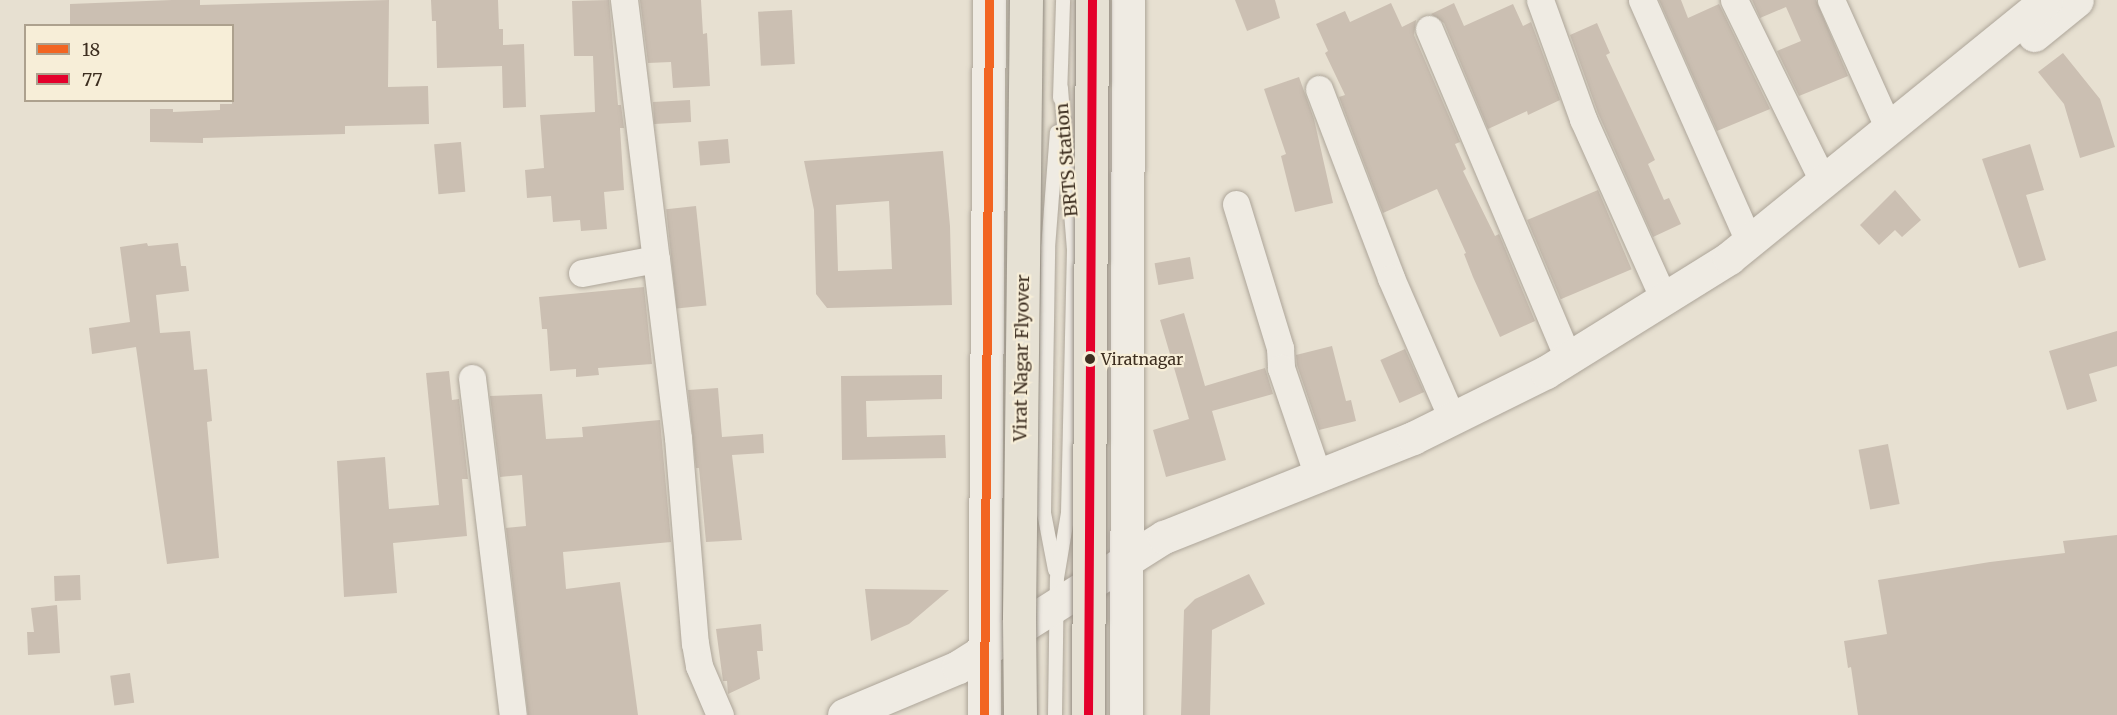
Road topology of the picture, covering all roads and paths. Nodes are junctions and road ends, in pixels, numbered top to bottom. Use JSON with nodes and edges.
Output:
{"nodes":[{"id":1,"x":624,"y":0,"type":"edge"},
{"id":2,"x":989,"y":0,"type":"edge"},
{"id":3,"x":1026,"y":0,"type":"edge"},
{"id":4,"x":1063,"y":0,"type":"edge"},
{"id":5,"x":1092,"y":0,"type":"edge"},
{"id":6,"x":1128,"y":0,"type":"edge"},
{"id":7,"x":1540,"y":0,"type":"edge"},
{"id":8,"x":1642,"y":0,"type":"edge"},
{"id":9,"x":1734,"y":0,"type":"edge"},
{"id":10,"x":1831,"y":0,"type":"edge"},
{"id":11,"x":2047,"y":0,"type":"edge"},
{"id":12,"x":2076,"y":0,"type":"edge"},
{"id":13,"x":1429,"y":29,"type":"dead end"},
{"id":14,"x":1061,"y":88,"type":"junction"},
{"id":15,"x":1319,"y":88,"type":"dead end"},
{"id":16,"x":1889,"y":129,"type":"junction"},
{"id":17,"x":1823,"y":181,"type":"junction"},
{"id":18,"x":1236,"y":204,"type":"dead end"},
{"id":19,"x":1749,"y":241,"type":"junction"},
{"id":20,"x":656,"y":259,"type":"junction"},
{"id":21,"x":582,"y":273,"type":"dead end"},
{"id":22,"x":1663,"y":297,"type":"junction"},
{"id":23,"x":1568,"y":358,"type":"junction"},
{"id":24,"x":472,"y":378,"type":"dead end"},
{"id":25,"x":1452,"y":418,"type":"junction"},
{"id":26,"x":1318,"y":476,"type":"junction"},
{"id":27,"x":1126,"y":570,"type":"junction"},
{"id":28,"x":1056,"y":604,"type":"junction"},
{"id":29,"x":984,"y":661,"type":"junction"},
{"id":30,"x":513,"y":715,"type":"edge"},
{"id":31,"x":720,"y":715,"type":"edge"},
{"id":32,"x":844,"y":715,"type":"edge"},
{"id":33,"x":885,"y":715,"type":"edge"},
{"id":34,"x":984,"y":715,"type":"edge"},
{"id":35,"x":1020,"y":715,"type":"edge"},
{"id":36,"x":1055,"y":715,"type":"edge"},
{"id":37,"x":1088,"y":715,"type":"edge"},
{"id":38,"x":1126,"y":715,"type":"edge"}],
"edges":[{"from":1,"to":20,"type":"street"},
{"from":2,"to":29,"type":"main road"},
{"from":3,"to":35,"type":"main road","name":"Virat Nagar Flyover","bridge":true},
{"from":4,"to":14,"type":"lane"},
{"from":5,"to":37,"type":"main road","bridge":true},
{"from":6,"to":27,"type":"main road"},
{"from":7,"to":22,"type":"street"},
{"from":8,"to":19,"type":"street"},
{"from":9,"to":17,"type":"street"},
{"from":10,"to":16,"type":"street"},
{"from":11,"to":16,"type":"main road"},
{"from":12,"to":27,"type":"main road"},
{"from":13,"to":23,"type":"street"},
{"from":14,"to":28,"type":"lane","name":"BRTS Station"},
{"from":14,"to":28,"type":"lane","name":"BRTS Station"},
{"from":15,"to":25,"type":"street"},
{"from":16,"to":17,"type":"main road"},
{"from":17,"to":19,"type":"main road"},
{"from":18,"to":26,"type":"street"},
{"from":19,"to":22,"type":"main road"},
{"from":20,"to":21,"type":"street"},
{"from":20,"to":31,"type":"street"},
{"from":22,"to":23,"type":"main road"},
{"from":23,"to":25,"type":"main road"},
{"from":24,"to":30,"type":"street"},
{"from":25,"to":26,"type":"main road"},
{"from":26,"to":27,"type":"main road"},
{"from":27,"to":28,"type":"main road"},
{"from":27,"to":38,"type":"main road"},
{"from":28,"to":29,"type":"main road"},
{"from":28,"to":36,"type":"lane"},
{"from":29,"to":32,"type":"main road"},
{"from":29,"to":33,"type":"main road"},
{"from":29,"to":34,"type":"main road"}]}
